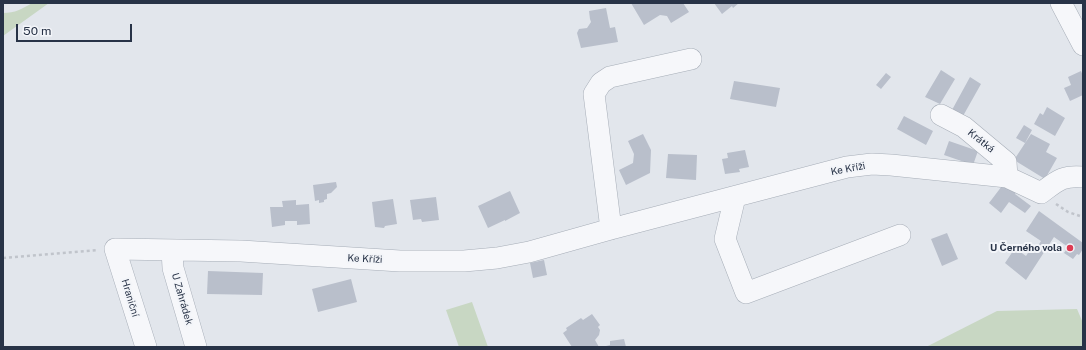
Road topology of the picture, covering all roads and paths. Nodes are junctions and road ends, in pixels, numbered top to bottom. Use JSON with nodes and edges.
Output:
{"nodes":[{"id":1,"x":1061,"y":3,"type":"edge"},
{"id":2,"x":1083,"y":45,"type":"edge"},
{"id":3,"x":691,"y":59,"type":"dead end"},
{"id":4,"x":941,"y":115,"type":"dead end"},
{"id":5,"x":1083,"y":177,"type":"edge"},
{"id":6,"x":1007,"y":178,"type":"junction"},
{"id":7,"x":1041,"y":193,"type":"junction"},
{"id":8,"x":735,"y":197,"type":"junction"},
{"id":9,"x":1083,"y":217,"type":"edge"},
{"id":10,"x":611,"y":229,"type":"junction"},
{"id":11,"x":900,"y":234,"type":"dead end"},
{"id":12,"x":115,"y":249,"type":"junction"},
{"id":13,"x":172,"y":250,"type":"junction"},
{"id":14,"x":3,"y":258,"type":"edge"},
{"id":15,"x":146,"y":347,"type":"edge"},
{"id":16,"x":196,"y":347,"type":"edge"}],
"edges":[{"from":1,"to":2,"type":"street"},
{"from":3,"to":10,"type":"street"},
{"from":4,"to":6,"type":"street","name":"Krátká"},
{"from":5,"to":7,"type":"street"},
{"from":6,"to":7,"type":"street","name":"Ke Kříži"},
{"from":6,"to":8,"type":"street","name":"Ke Kříži"},
{"from":7,"to":9,"type":"path"},
{"from":8,"to":10,"type":"street","name":"Ke Kříži"},
{"from":8,"to":11,"type":"street"},
{"from":10,"to":13,"type":"street","name":"Ke Kříži"},
{"from":12,"to":13,"type":"street","name":"Ke Kříži"},
{"from":12,"to":14,"type":"path"},
{"from":12,"to":15,"type":"street","name":"Hraniční"},
{"from":13,"to":16,"type":"street","name":"U Zahrádek"}]}
